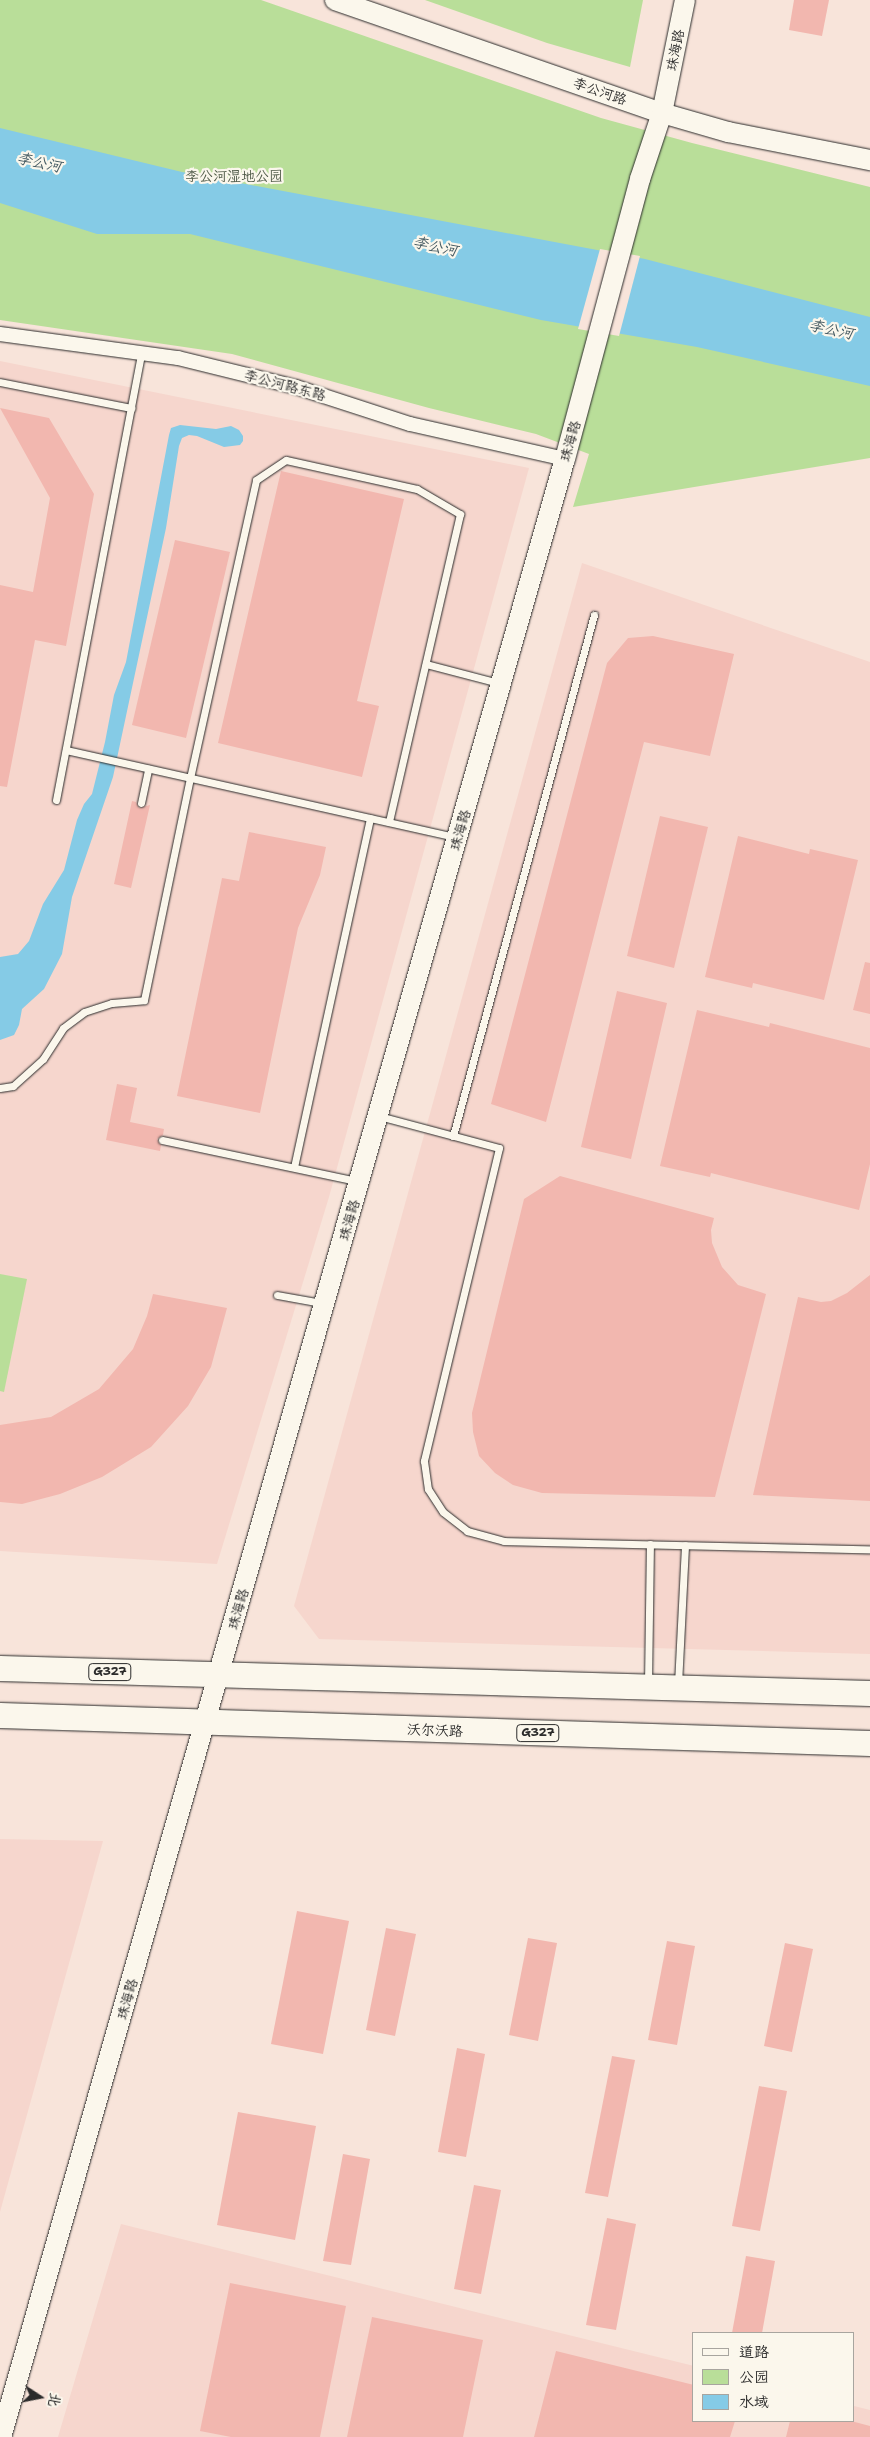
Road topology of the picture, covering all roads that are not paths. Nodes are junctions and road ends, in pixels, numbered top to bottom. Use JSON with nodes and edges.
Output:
{"nodes":[{"id":1,"x":335,"y":0,"type":"edge"},
{"id":2,"x":685,"y":0,"type":"edge"},
{"id":3,"x":662,"y":113,"type":"junction"},
{"id":4,"x":870,"y":160,"type":"edge"},
{"id":5,"x":0,"y":334,"type":"edge"},
{"id":6,"x":141,"y":353,"type":"junction"},
{"id":7,"x":0,"y":382,"type":"edge"},
{"id":8,"x":130,"y":408,"type":"junction"},
{"id":9,"x":565,"y":459,"type":"junction"},
{"id":10,"x":594,"y":615,"type":"dead end"},
{"id":11,"x":426,"y":664,"type":"junction"},
{"id":12,"x":501,"y":684,"type":"junction"},
{"id":13,"x":66,"y":750,"type":"junction"},
{"id":14,"x":148,"y":769,"type":"junction"},
{"id":15,"x":190,"y":778,"type":"junction"},
{"id":16,"x":56,"y":800,"type":"dead end"},
{"id":17,"x":141,"y":803,"type":"dead end"},
{"id":18,"x":370,"y":818,"type":"junction"},
{"id":19,"x":388,"y":822,"type":"junction"},
{"id":20,"x":458,"y":837,"type":"junction"},
{"id":21,"x":0,"y":1088,"type":"edge"},
{"id":22,"x":379,"y":1116,"type":"junction"},
{"id":23,"x":453,"y":1136,"type":"junction"},
{"id":24,"x":162,"y":1140,"type":"dead end"},
{"id":25,"x":294,"y":1168,"type":"junction"},
{"id":26,"x":360,"y":1181,"type":"junction"},
{"id":27,"x":277,"y":1294,"type":"dead end"},
{"id":28,"x":325,"y":1304,"type":"junction"},
{"id":29,"x":650,"y":1544,"type":"junction"},
{"id":30,"x":685,"y":1545,"type":"junction"},
{"id":31,"x":870,"y":1549,"type":"edge"},
{"id":32,"x":0,"y":1668,"type":"edge"},
{"id":33,"x":219,"y":1675,"type":"junction"},
{"id":34,"x":648,"y":1687,"type":"junction"},
{"id":35,"x":678,"y":1688,"type":"junction"},
{"id":36,"x":870,"y":1693,"type":"edge"},
{"id":37,"x":0,"y":1715,"type":"edge"},
{"id":38,"x":206,"y":1723,"type":"junction"},
{"id":39,"x":870,"y":1743,"type":"edge"},
{"id":40,"x":1,"y":2437,"type":"edge"}],
"edges":[{"from":1,"to":3,"type":"main road","name":"李公河路"},
{"from":2,"to":3,"type":"main road","name":"珠海路"},
{"from":3,"to":4,"type":"main road","name":"李公河路"},
{"from":3,"to":9,"type":"main road","name":"珠海路"},
{"from":5,"to":6,"type":"street","name":"李公河路东路"},
{"from":6,"to":8,"type":"lane"},
{"from":6,"to":9,"type":"street","name":"李公河路东路"},
{"from":7,"to":8,"type":"lane"},
{"from":8,"to":13,"type":"lane"},
{"from":9,"to":12,"type":"main road","name":"珠海路"},
{"from":10,"to":23,"type":"lane"},
{"from":11,"to":12,"type":"lane"},
{"from":11,"to":15,"type":"lane"},
{"from":11,"to":19,"type":"lane"},
{"from":12,"to":20,"type":"main road","name":"珠海路"},
{"from":13,"to":14,"type":"lane"},
{"from":13,"to":16,"type":"lane"},
{"from":14,"to":15,"type":"lane"},
{"from":14,"to":17,"type":"lane"},
{"from":15,"to":18,"type":"lane"},
{"from":15,"to":21,"type":"lane"},
{"from":18,"to":19,"type":"lane"},
{"from":18,"to":25,"type":"lane"},
{"from":19,"to":20,"type":"lane"},
{"from":20,"to":22,"type":"main road","name":"珠海路"},
{"from":22,"to":23,"type":"lane"},
{"from":22,"to":26,"type":"main road","name":"珠海路"},
{"from":23,"to":29,"type":"lane"},
{"from":24,"to":25,"type":"lane"},
{"from":25,"to":26,"type":"lane"},
{"from":26,"to":28,"type":"main road","name":"珠海路"},
{"from":27,"to":28,"type":"lane"},
{"from":28,"to":33,"type":"main road","name":"珠海路"},
{"from":29,"to":30,"type":"lane"},
{"from":29,"to":34,"type":"lane"},
{"from":30,"to":31,"type":"lane"},
{"from":30,"to":35,"type":"lane"},
{"from":32,"to":33,"type":"highway","number":"G327"},
{"from":33,"to":34,"type":"highway","number":"G327"},
{"from":33,"to":38,"type":"main road","name":"珠海路"},
{"from":34,"to":35,"type":"highway","number":"G327"},
{"from":35,"to":36,"type":"highway","number":"G327"},
{"from":37,"to":38,"type":"highway","name":"沃尔沃路","number":"G327"},
{"from":38,"to":39,"type":"highway","name":"沃尔沃路","number":"G327"},
{"from":38,"to":40,"type":"main road","name":"珠海路"}]}
